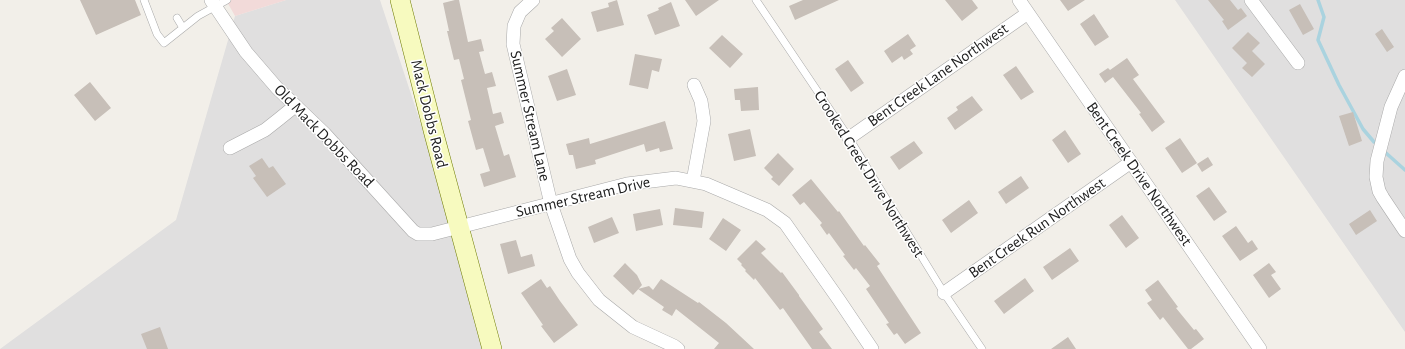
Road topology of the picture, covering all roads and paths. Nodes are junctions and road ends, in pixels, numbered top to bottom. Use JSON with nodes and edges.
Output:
{"nodes":[{"id":1,"x":144,"y":0,"type":"edge"},
{"id":2,"x":227,"y":0,"type":"edge"},
{"id":3,"x":400,"y":0,"type":"edge"},
{"id":4,"x":533,"y":0,"type":"edge"},
{"id":5,"x":756,"y":0,"type":"edge"},
{"id":6,"x":1019,"y":0,"type":"edge"},
{"id":7,"x":1251,"y":0,"type":"edge"},
{"id":8,"x":213,"y":3,"type":"edge"},
{"id":9,"x":1028,"y":13,"type":"junction"},
{"id":10,"x":177,"y":18,"type":"dead end"},
{"id":11,"x":183,"y":28,"type":"junction"},
{"id":12,"x":1298,"y":63,"type":"dead end"},
{"id":13,"x":1405,"y":76,"type":"edge"},
{"id":14,"x":694,"y":85,"type":"dead end"},
{"id":15,"x":295,"y":106,"type":"junction"},
{"id":16,"x":849,"y":138,"type":"junction"},
{"id":17,"x":230,"y":148,"type":"dead end"},
{"id":18,"x":1131,"y":162,"type":"junction"},
{"id":19,"x":693,"y":181,"type":"junction"},
{"id":20,"x":551,"y":204,"type":"junction"},
{"id":21,"x":459,"y":227,"type":"junction"},
{"id":22,"x":1405,"y":231,"type":"edge"},
{"id":23,"x":944,"y":293,"type":"junction"},
{"id":24,"x":492,"y":349,"type":"edge"},
{"id":25,"x":678,"y":349,"type":"edge"},
{"id":26,"x":872,"y":349,"type":"edge"},
{"id":27,"x":982,"y":349,"type":"edge"},
{"id":28,"x":1260,"y":349,"type":"edge"}],
"edges":[{"from":1,"to":11,"type":"lane"},
{"from":2,"to":8,"type":"lane"},
{"from":3,"to":21,"type":"street","name":"Mack Dobbs Road"},
{"from":4,"to":20,"type":"street","name":"Summer Stream Lane"},
{"from":5,"to":16,"type":"lane","name":"Crooked Creek Drive Northwest"},
{"from":6,"to":9,"type":"street","name":"Bent Creek Drive Northwest"},
{"from":7,"to":12,"type":"street"},
{"from":8,"to":11,"type":"lane"},
{"from":8,"to":15,"type":"street","name":"Old Mack Dobbs Road"},
{"from":9,"to":16,"type":"street","name":"Bent Creek Lane Northwest"},
{"from":9,"to":18,"type":"street","name":"Bent Creek Drive Northwest"},
{"from":10,"to":11,"type":"lane"},
{"from":13,"to":22,"type":"street"},
{"from":14,"to":19,"type":"street"},
{"from":15,"to":17,"type":"street"},
{"from":15,"to":21,"type":"street","name":"Old Mack Dobbs Road"},
{"from":16,"to":23,"type":"lane","name":"Crooked Creek Drive Northwest"},
{"from":18,"to":23,"type":"street","name":"Bent Creek Run Northwest"},
{"from":18,"to":28,"type":"street","name":"Bent Creek Drive Northwest"},
{"from":19,"to":20,"type":"street","name":"Summer Stream Drive"},
{"from":19,"to":26,"type":"street","name":"Summer Stream Drive"},
{"from":20,"to":21,"type":"street","name":"Summer Stream Drive"},
{"from":20,"to":25,"type":"street","name":"Summer Stream Lane"},
{"from":21,"to":24,"type":"street","name":"Mack Dobbs Road"},
{"from":23,"to":27,"type":"lane","name":"Crooked Creek Drive Northwest"}]}
